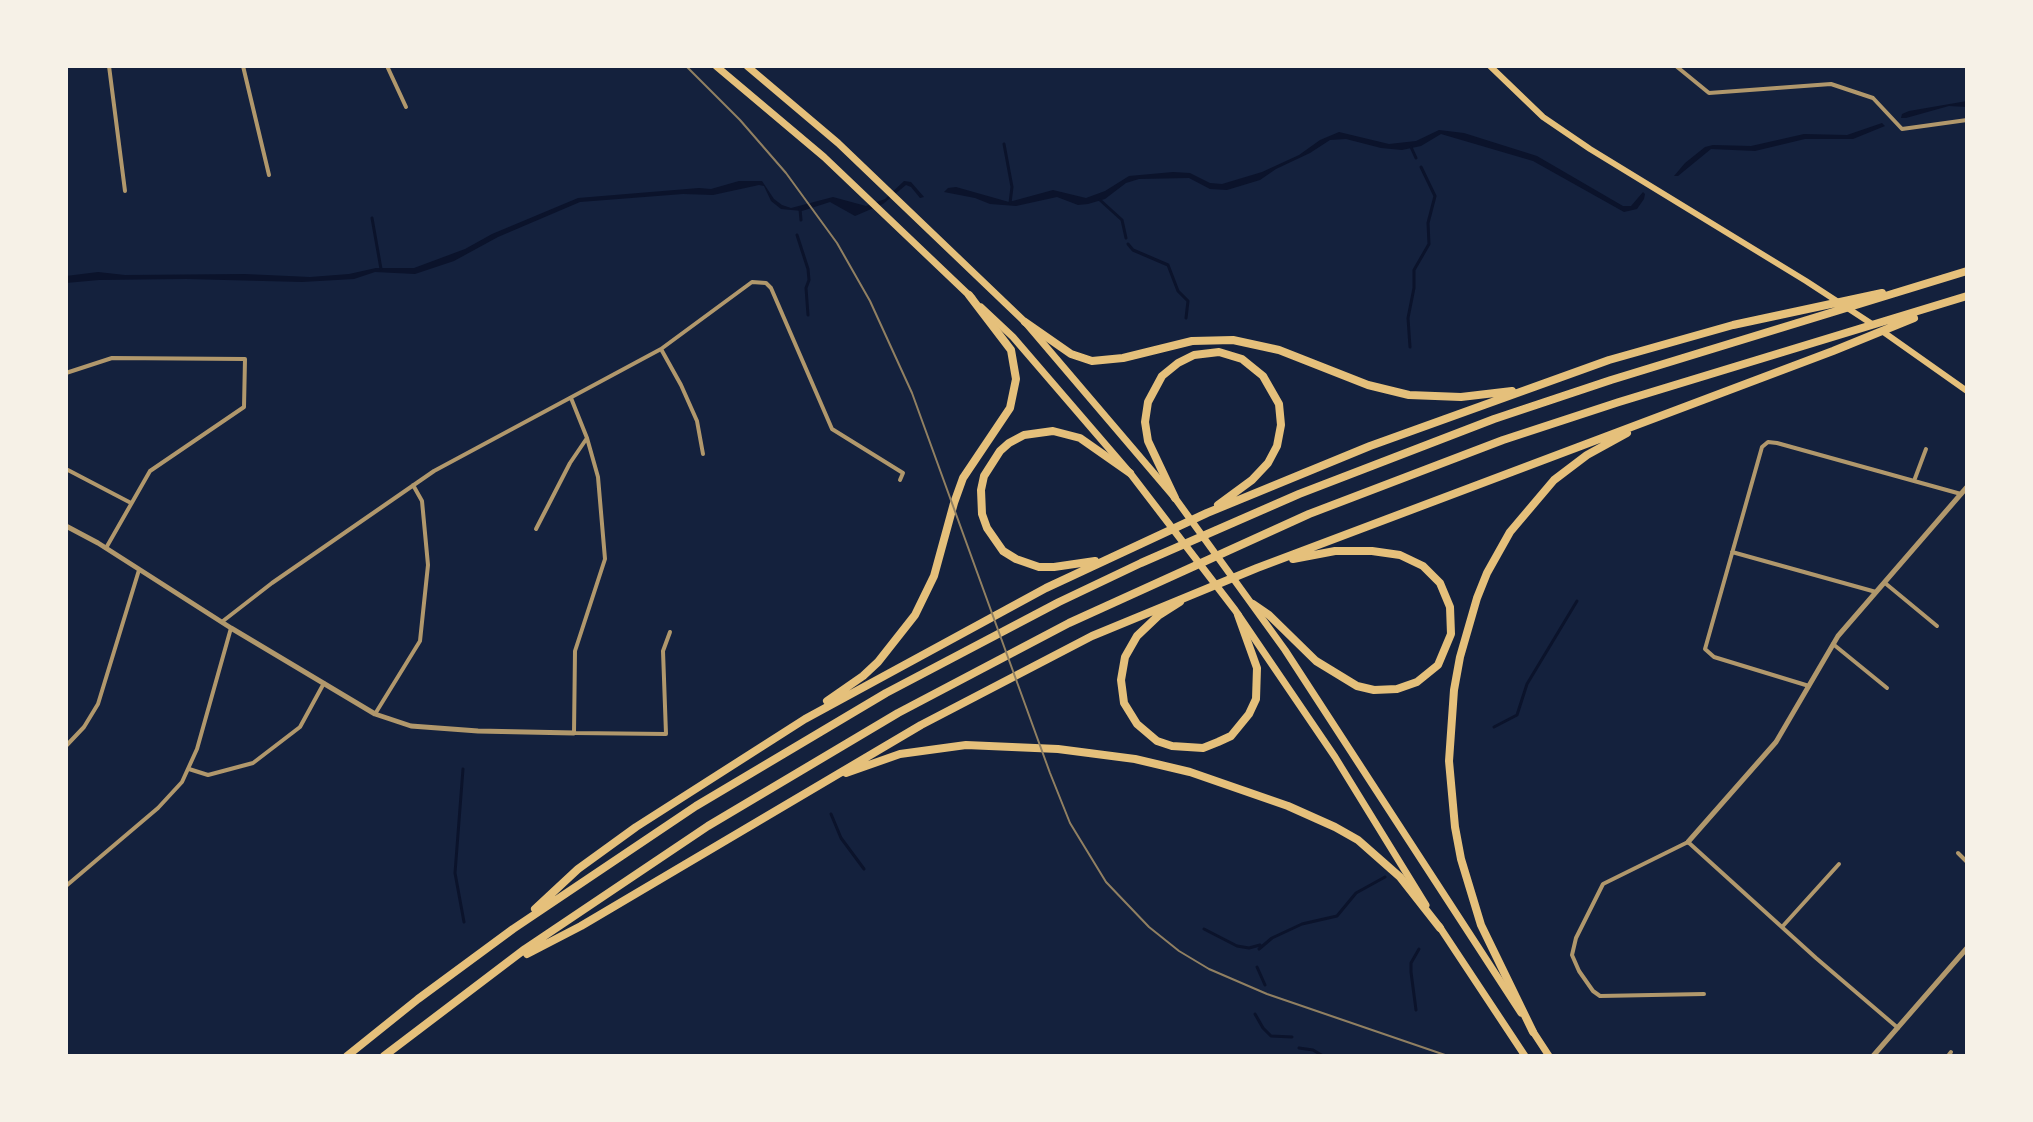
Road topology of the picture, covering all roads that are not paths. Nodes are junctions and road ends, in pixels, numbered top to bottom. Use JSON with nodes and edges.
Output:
{"nodes":[{"id":1,"x":109,"y":66,"type":"edge"},
{"id":2,"x":243,"y":66,"type":"edge"},
{"id":3,"x":387,"y":66,"type":"edge"},
{"id":4,"x":716,"y":66,"type":"edge"},
{"id":5,"x":747,"y":66,"type":"edge"},
{"id":6,"x":1490,"y":66,"type":"edge"},
{"id":7,"x":1676,"y":66,"type":"edge"},
{"id":8,"x":406,"y":107,"type":"dead end"},
{"id":9,"x":1967,"y":120,"type":"edge"},
{"id":10,"x":269,"y":175,"type":"dead end"},
{"id":11,"x":125,"y":191,"type":"dead end"},
{"id":12,"x":1967,"y":271,"type":"edge"},
{"id":13,"x":1930,"y":284,"type":"junction"},
{"id":14,"x":969,"y":295,"type":"junction"},
{"id":15,"x":1967,"y":297,"type":"edge"},
{"id":16,"x":1025,"y":322,"type":"junction"},
{"id":17,"x":661,"y":349,"type":"junction"},
{"id":18,"x":66,"y":373,"type":"edge"},
{"id":19,"x":1517,"y":391,"type":"junction"},
{"id":20,"x":1967,"y":391,"type":"edge"},
{"id":21,"x":571,"y":398,"type":"junction"},
{"id":22,"x":1653,"y":418,"type":"junction"},
{"id":23,"x":587,"y":438,"type":"junction"},
{"id":24,"x":1926,"y":449,"type":"dead end"},
{"id":25,"x":703,"y":454,"type":"dead end"},
{"id":26,"x":66,"y":469,"type":"edge"},
{"id":27,"x":1130,"y":473,"type":"junction"},
{"id":28,"x":900,"y":480,"type":"dead end"},
{"id":29,"x":1914,"y":481,"type":"junction"},
{"id":30,"x":413,"y":485,"type":"junction"},
{"id":31,"x":1967,"y":487,"type":"edge"},
{"id":32,"x":1961,"y":494,"type":"junction"},
{"id":33,"x":1175,"y":498,"type":"junction"},
{"id":34,"x":131,"y":503,"type":"junction"},
{"id":35,"x":1207,"y":513,"type":"junction"},
{"id":36,"x":66,"y":526,"type":"edge"},
{"id":37,"x":536,"y":529,"type":"dead end"},
{"id":38,"x":106,"y":548,"type":"junction"},
{"id":39,"x":1732,"y":552,"type":"junction"},
{"id":40,"x":1108,"y":559,"type":"junction"},
{"id":41,"x":1257,"y":568,"type":"junction"},
{"id":42,"x":139,"y":569,"type":"junction"},
{"id":43,"x":1885,"y":583,"type":"junction"},
{"id":44,"x":1198,"y":591,"type":"junction"},
{"id":45,"x":1877,"y":592,"type":"junction"},
{"id":46,"x":1253,"y":604,"type":"junction"},
{"id":47,"x":1237,"y":613,"type":"junction"},
{"id":48,"x":223,"y":621,"type":"junction"},
{"id":49,"x":1937,"y":626,"type":"dead end"},
{"id":50,"x":231,"y":628,"type":"junction"},
{"id":51,"x":670,"y":632,"type":"dead end"},
{"id":52,"x":1833,"y":643,"type":"junction"},
{"id":53,"x":324,"y":683,"type":"junction"},
{"id":54,"x":1809,"y":686,"type":"junction"},
{"id":55,"x":1887,"y":688,"type":"dead end"},
{"id":56,"x":375,"y":714,"type":"junction"},
{"id":57,"x":805,"y":719,"type":"junction"},
{"id":58,"x":574,"y":733,"type":"junction"},
{"id":59,"x":66,"y":746,"type":"edge"},
{"id":60,"x":189,"y":769,"type":"junction"},
{"id":61,"x":823,"y":781,"type":"junction"},
{"id":62,"x":1688,"y":842,"type":"junction"},
{"id":63,"x":1958,"y":853,"type":"dead end"},
{"id":64,"x":1967,"y":862,"type":"edge"},
{"id":65,"x":1839,"y":864,"type":"dead end"},
{"id":66,"x":66,"y":886,"type":"edge"},
{"id":67,"x":1782,"y":927,"type":"junction"},
{"id":68,"x":1440,"y":928,"type":"junction"},
{"id":69,"x":513,"y":929,"type":"junction"},
{"id":70,"x":1967,"y":948,"type":"edge"},
{"id":71,"x":501,"y":968,"type":"junction"},
{"id":72,"x":1704,"y":994,"type":"dead end"},
{"id":73,"x":1898,"y":1028,"type":"junction"},
{"id":74,"x":1533,"y":1032,"type":"junction"},
{"id":75,"x":347,"y":1056,"type":"edge"},
{"id":76,"x":384,"y":1056,"type":"edge"},
{"id":77,"x":1525,"y":1056,"type":"edge"},
{"id":78,"x":1549,"y":1056,"type":"edge"},
{"id":79,"x":1873,"y":1056,"type":"edge"}],
"edges":[{"from":1,"to":11,"type":"street"},
{"from":2,"to":10,"type":"street"},
{"from":3,"to":8,"type":"street"},
{"from":4,"to":14,"type":"highway"},
{"from":5,"to":16,"type":"highway"},
{"from":6,"to":20,"type":"main road"},
{"from":7,"to":9,"type":"street"},
{"from":12,"to":13,"type":"highway"},
{"from":13,"to":19,"type":"highway"},
{"from":13,"to":69,"type":"highway"},
{"from":14,"to":27,"type":"highway"},
{"from":14,"to":57,"type":"highway"},
{"from":15,"to":22,"type":"highway"},
{"from":15,"to":71,"type":"highway"},
{"from":16,"to":19,"type":"highway"},
{"from":16,"to":33,"type":"highway"},
{"from":17,"to":21,"type":"street"},
{"from":17,"to":25,"type":"street"},
{"from":17,"to":28,"type":"street"},
{"from":18,"to":34,"type":"street"},
{"from":19,"to":35,"type":"highway"},
{"from":21,"to":23,"type":"street"},
{"from":21,"to":30,"type":"street"},
{"from":22,"to":41,"type":"highway"},
{"from":22,"to":74,"type":"highway"},
{"from":23,"to":37,"type":"street"},
{"from":23,"to":58,"type":"street"},
{"from":24,"to":29,"type":"street"},
{"from":26,"to":34,"type":"street"},
{"from":27,"to":40,"type":"highway"},
{"from":27,"to":47,"type":"highway"},
{"from":29,"to":32,"type":"street"},
{"from":29,"to":39,"type":"street"},
{"from":30,"to":48,"type":"street"},
{"from":30,"to":56,"type":"street"},
{"from":31,"to":32,"type":"street"},
{"from":32,"to":43,"type":"street"},
{"from":33,"to":35,"type":"highway"},
{"from":33,"to":46,"type":"highway"},
{"from":34,"to":38,"type":"street"},
{"from":35,"to":40,"type":"highway"},
{"from":36,"to":38,"type":"street"},
{"from":38,"to":42,"type":"street"},
{"from":39,"to":45,"type":"street"},
{"from":39,"to":54,"type":"street"},
{"from":40,"to":57,"type":"highway"},
{"from":41,"to":44,"type":"highway"},
{"from":41,"to":46,"type":"highway"},
{"from":42,"to":48,"type":"street"},
{"from":42,"to":59,"type":"street"},
{"from":43,"to":45,"type":"street"},
{"from":43,"to":49,"type":"street"},
{"from":44,"to":47,"type":"highway"},
{"from":44,"to":61,"type":"highway"},
{"from":45,"to":52,"type":"street"},
{"from":46,"to":74,"type":"highway"},
{"from":47,"to":68,"type":"highway"},
{"from":48,"to":50,"type":"street"},
{"from":50,"to":53,"type":"street"},
{"from":50,"to":60,"type":"street"},
{"from":51,"to":58,"type":"street"},
{"from":52,"to":54,"type":"street"},
{"from":52,"to":55,"type":"street"},
{"from":53,"to":56,"type":"street"},
{"from":53,"to":60,"type":"street"},
{"from":54,"to":62,"type":"street"},
{"from":56,"to":58,"type":"street"},
{"from":57,"to":69,"type":"highway"},
{"from":60,"to":66,"type":"street"},
{"from":61,"to":68,"type":"highway"},
{"from":61,"to":71,"type":"highway"},
{"from":62,"to":67,"type":"street"},
{"from":62,"to":72,"type":"street"},
{"from":63,"to":64,"type":"street"},
{"from":65,"to":67,"type":"street"},
{"from":67,"to":73,"type":"street"},
{"from":68,"to":77,"type":"highway"},
{"from":69,"to":75,"type":"highway"},
{"from":70,"to":73,"type":"street"},
{"from":71,"to":76,"type":"highway"},
{"from":73,"to":79,"type":"street"},
{"from":74,"to":78,"type":"highway"}]}
